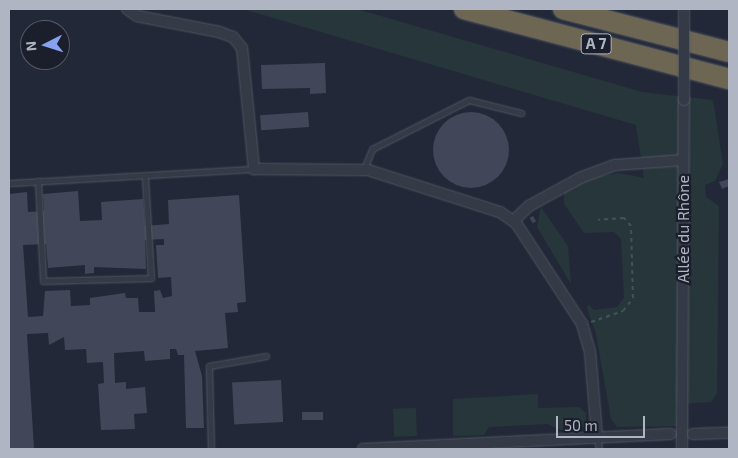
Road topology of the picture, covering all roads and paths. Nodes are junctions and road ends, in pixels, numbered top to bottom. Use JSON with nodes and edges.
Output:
{"nodes":[{"id":1,"x":127,"y":9,"type":"edge"},
{"id":2,"x":464,"y":9,"type":"edge"},
{"id":3,"x":562,"y":9,"type":"edge"},
{"id":4,"x":684,"y":9,"type":"edge"},
{"id":5,"x":729,"y":52,"type":"edge"},
{"id":6,"x":729,"y":79,"type":"edge"},
{"id":7,"x":521,"y":114,"type":"dead end"},
{"id":8,"x":684,"y":160,"type":"junction"},
{"id":9,"x":254,"y":169,"type":"junction"},
{"id":10,"x":364,"y":170,"type":"junction"},
{"id":11,"x":145,"y":176,"type":"junction"},
{"id":12,"x":38,"y":181,"type":"junction"},
{"id":13,"x":9,"y":183,"type":"edge"},
{"id":14,"x":598,"y":220,"type":"dead end"},
{"id":15,"x":513,"y":221,"type":"junction"},
{"id":16,"x":582,"y":324,"type":"junction"},
{"id":17,"x":266,"y":356,"type":"dead end"},
{"id":18,"x":729,"y":433,"type":"edge"},
{"id":19,"x":671,"y":434,"type":"dead end"},
{"id":20,"x":692,"y":434,"type":"dead end"},
{"id":21,"x":597,"y":436,"type":"junction"},
{"id":22,"x":211,"y":449,"type":"edge"},
{"id":23,"x":363,"y":449,"type":"edge"},
{"id":24,"x":599,"y":449,"type":"edge"},
{"id":25,"x":682,"y":449,"type":"edge"}],
"edges":[{"from":1,"to":9,"type":"street"},
{"from":2,"to":6,"type":"highway","number":"A 7"},
{"from":3,"to":5,"type":"highway","number":"A 7"},
{"from":4,"to":8,"type":"street","name":"Allée du Rhône","bridge":true},
{"from":7,"to":10,"type":"lane"},
{"from":8,"to":15,"type":"street"},
{"from":8,"to":25,"type":"street","name":"Allée du Rhône"},
{"from":9,"to":10,"type":"street"},
{"from":9,"to":11,"type":"lane"},
{"from":10,"to":15,"type":"street"},
{"from":11,"to":12,"type":"lane"},
{"from":11,"to":12,"type":"lane"},
{"from":12,"to":13,"type":"lane"},
{"from":14,"to":16,"type":"path"},
{"from":15,"to":16,"type":"street"},
{"from":16,"to":21,"type":"street"},
{"from":17,"to":22,"type":"lane"},
{"from":18,"to":20,"type":"street"},
{"from":19,"to":21,"type":"street"},
{"from":21,"to":23,"type":"street"},
{"from":21,"to":24,"type":"lane"}]}
